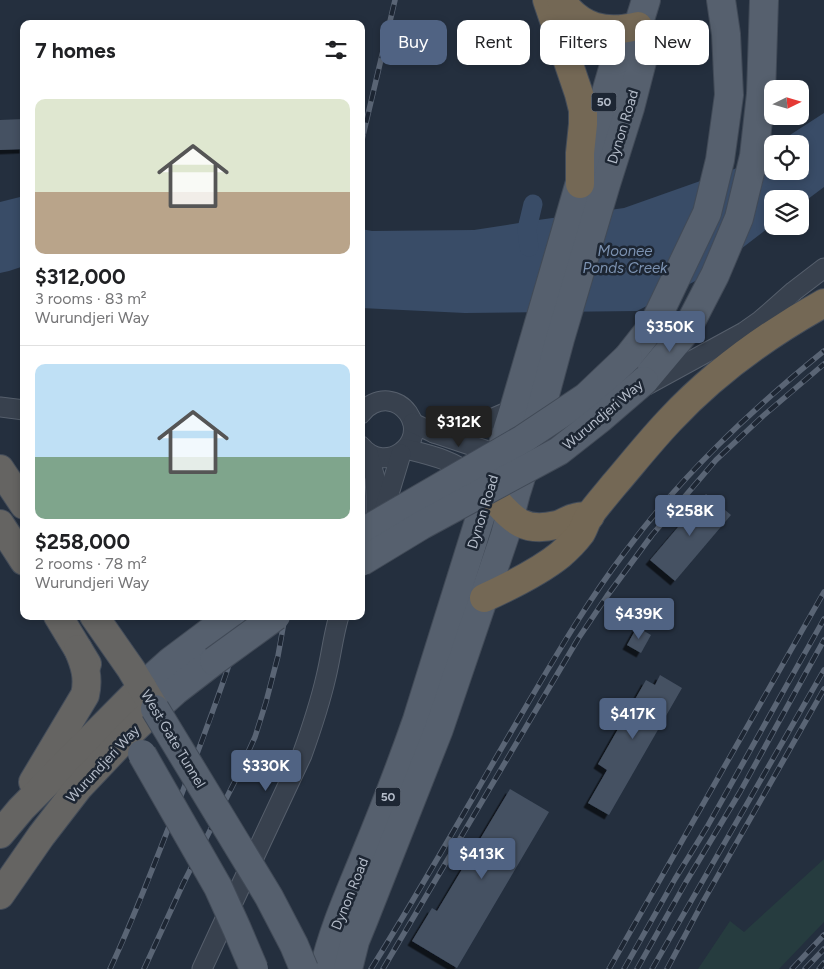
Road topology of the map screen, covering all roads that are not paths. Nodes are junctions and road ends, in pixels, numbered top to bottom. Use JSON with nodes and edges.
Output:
{"nodes":[{"id":1,"x":547,"y":0,"type":"edge"},
{"id":2,"x":561,"y":0,"type":"edge"},
{"id":3,"x":721,"y":0,"type":"edge"},
{"id":4,"x":764,"y":0,"type":"edge"},
{"id":5,"x":642,"y":13,"type":"edge"},
{"id":6,"x":593,"y":184,"type":"junction"},
{"id":7,"x":824,"y":268,"type":"edge"},
{"id":8,"x":824,"y":303,"type":"edge"},
{"id":9,"x":548,"y":339,"type":"junction"},
{"id":10,"x":0,"y":407,"type":"edge"},
{"id":11,"x":365,"y":408,"type":"edge"},
{"id":12,"x":20,"y":410,"type":"edge"},
{"id":13,"x":514,"y":410,"type":"junction"},
{"id":14,"x":413,"y":423,"type":"junction"},
{"id":15,"x":434,"y":433,"type":"junction"},
{"id":16,"x":365,"y":450,"type":"edge"},
{"id":17,"x":403,"y":451,"type":"junction"},
{"id":18,"x":365,"y":452,"type":"edge"},
{"id":19,"x":512,"y":462,"type":"junction"},
{"id":20,"x":0,"y":469,"type":"edge"},
{"id":21,"x":488,"y":492,"type":"junction"},
{"id":22,"x":20,"y":499,"type":"edge"},
{"id":23,"x":590,"y":516,"type":"junction"},
{"id":24,"x":510,"y":517,"type":"junction"},
{"id":25,"x":0,"y":524,"type":"edge"},
{"id":26,"x":365,"y":548,"type":"edge"},
{"id":27,"x":365,"y":548,"type":"edge"},
{"id":28,"x":365,"y":549,"type":"edge"},
{"id":29,"x":365,"y":550,"type":"edge"},
{"id":30,"x":20,"y":555,"type":"edge"},
{"id":31,"x":484,"y":598,"type":"junction"},
{"id":32,"x":60,"y":620,"type":"edge"},
{"id":33,"x":97,"y":620,"type":"edge"},
{"id":34,"x":226,"y":620,"type":"edge"},
{"id":35,"x":270,"y":620,"type":"edge"},
{"id":36,"x":338,"y":620,"type":"edge"},
{"id":37,"x":459,"y":629,"type":"junction"},
{"id":38,"x":78,"y":649,"type":"junction"},
{"id":39,"x":148,"y":698,"type":"junction"},
{"id":40,"x":123,"y":722,"type":"junction"},
{"id":41,"x":4,"y":829,"type":"edge"},
{"id":42,"x":0,"y":895,"type":"edge"},
{"id":43,"x":202,"y":969,"type":"edge"},
{"id":44,"x":254,"y":969,"type":"edge"},
{"id":45,"x":304,"y":969,"type":"edge"},
{"id":46,"x":324,"y":969,"type":"edge"},
{"id":47,"x":348,"y":969,"type":"edge"}],
"edges":[{"from":1,"to":6,"type":"highway"},
{"from":2,"to":5,"type":"highway"},
{"from":3,"to":28,"type":"main road","name":"Wurundjeri Way","bridge":true},
{"from":4,"to":29,"type":"main road","name":"Wurundjeri Way","bridge":true},
{"from":5,"to":6,"type":"main road","name":"Dynon Road","number":"50"},
{"from":6,"to":9,"type":"main road","name":"Dynon Road","number":"50"},
{"from":7,"to":19,"type":"street"},
{"from":8,"to":23,"type":"highway"},
{"from":9,"to":13,"type":"main road","name":"Dynon Road","number":"50"},
{"from":9,"to":19,"type":"main road","name":"Dynon Road","number":"50"},
{"from":10,"to":12,"type":"street"},
{"from":11,"to":14,"type":"street"},
{"from":13,"to":15,"type":"street"},
{"from":13,"to":19,"type":"main road","name":"Dynon Road","number":"50"},
{"from":14,"to":15,"type":"street"},
{"from":14,"to":17,"type":"street"},
{"from":15,"to":19,"type":"street"},
{"from":16,"to":17,"type":"street"},
{"from":17,"to":21,"type":"street"},
{"from":17,"to":27,"type":"street"},
{"from":18,"to":26,"type":"street"},
{"from":19,"to":21,"type":"main road","name":"Dynon Road","number":"50"},
{"from":19,"to":24,"type":"main road","name":"Dynon Road","number":"50"},
{"from":20,"to":22,"type":"highway"},
{"from":21,"to":24,"type":"highway"},
{"from":21,"to":37,"type":"main road","name":"Dynon Road","number":"50"},
{"from":23,"to":24,"type":"highway"},
{"from":23,"to":31,"type":"highway"},
{"from":24,"to":31,"type":"main road","name":"Dynon Road","number":"50"},
{"from":25,"to":30,"type":"highway"},
{"from":31,"to":37,"type":"main road","name":"Dynon Road","number":"50"},
{"from":32,"to":38,"type":"highway"},
{"from":33,"to":39,"type":"highway","name":"West Gate Tunnel"},
{"from":34,"to":39,"type":"main road","name":"Wurundjeri Way"},
{"from":35,"to":39,"type":"main road","name":"Wurundjeri Way","bridge":true},
{"from":36,"to":43,"type":"street"},
{"from":37,"to":46,"type":"main road","name":"Dynon Road","number":"50"},
{"from":37,"to":47,"type":"main road","name":"Dynon Road","number":"50"},
{"from":38,"to":40,"type":"highway"},
{"from":38,"to":41,"type":"highway"},
{"from":39,"to":40,"type":"highway","name":"Wurundjeri Way"},
{"from":39,"to":45,"type":"main road","name":"West Gate Tunnel","bridge":true},
{"from":40,"to":41,"type":"highway","name":"Wurundjeri Way"},
{"from":40,"to":42,"type":"highway","name":"Wurundjeri Way"},
{"from":40,"to":44,"type":"main road","bridge":true}]}
